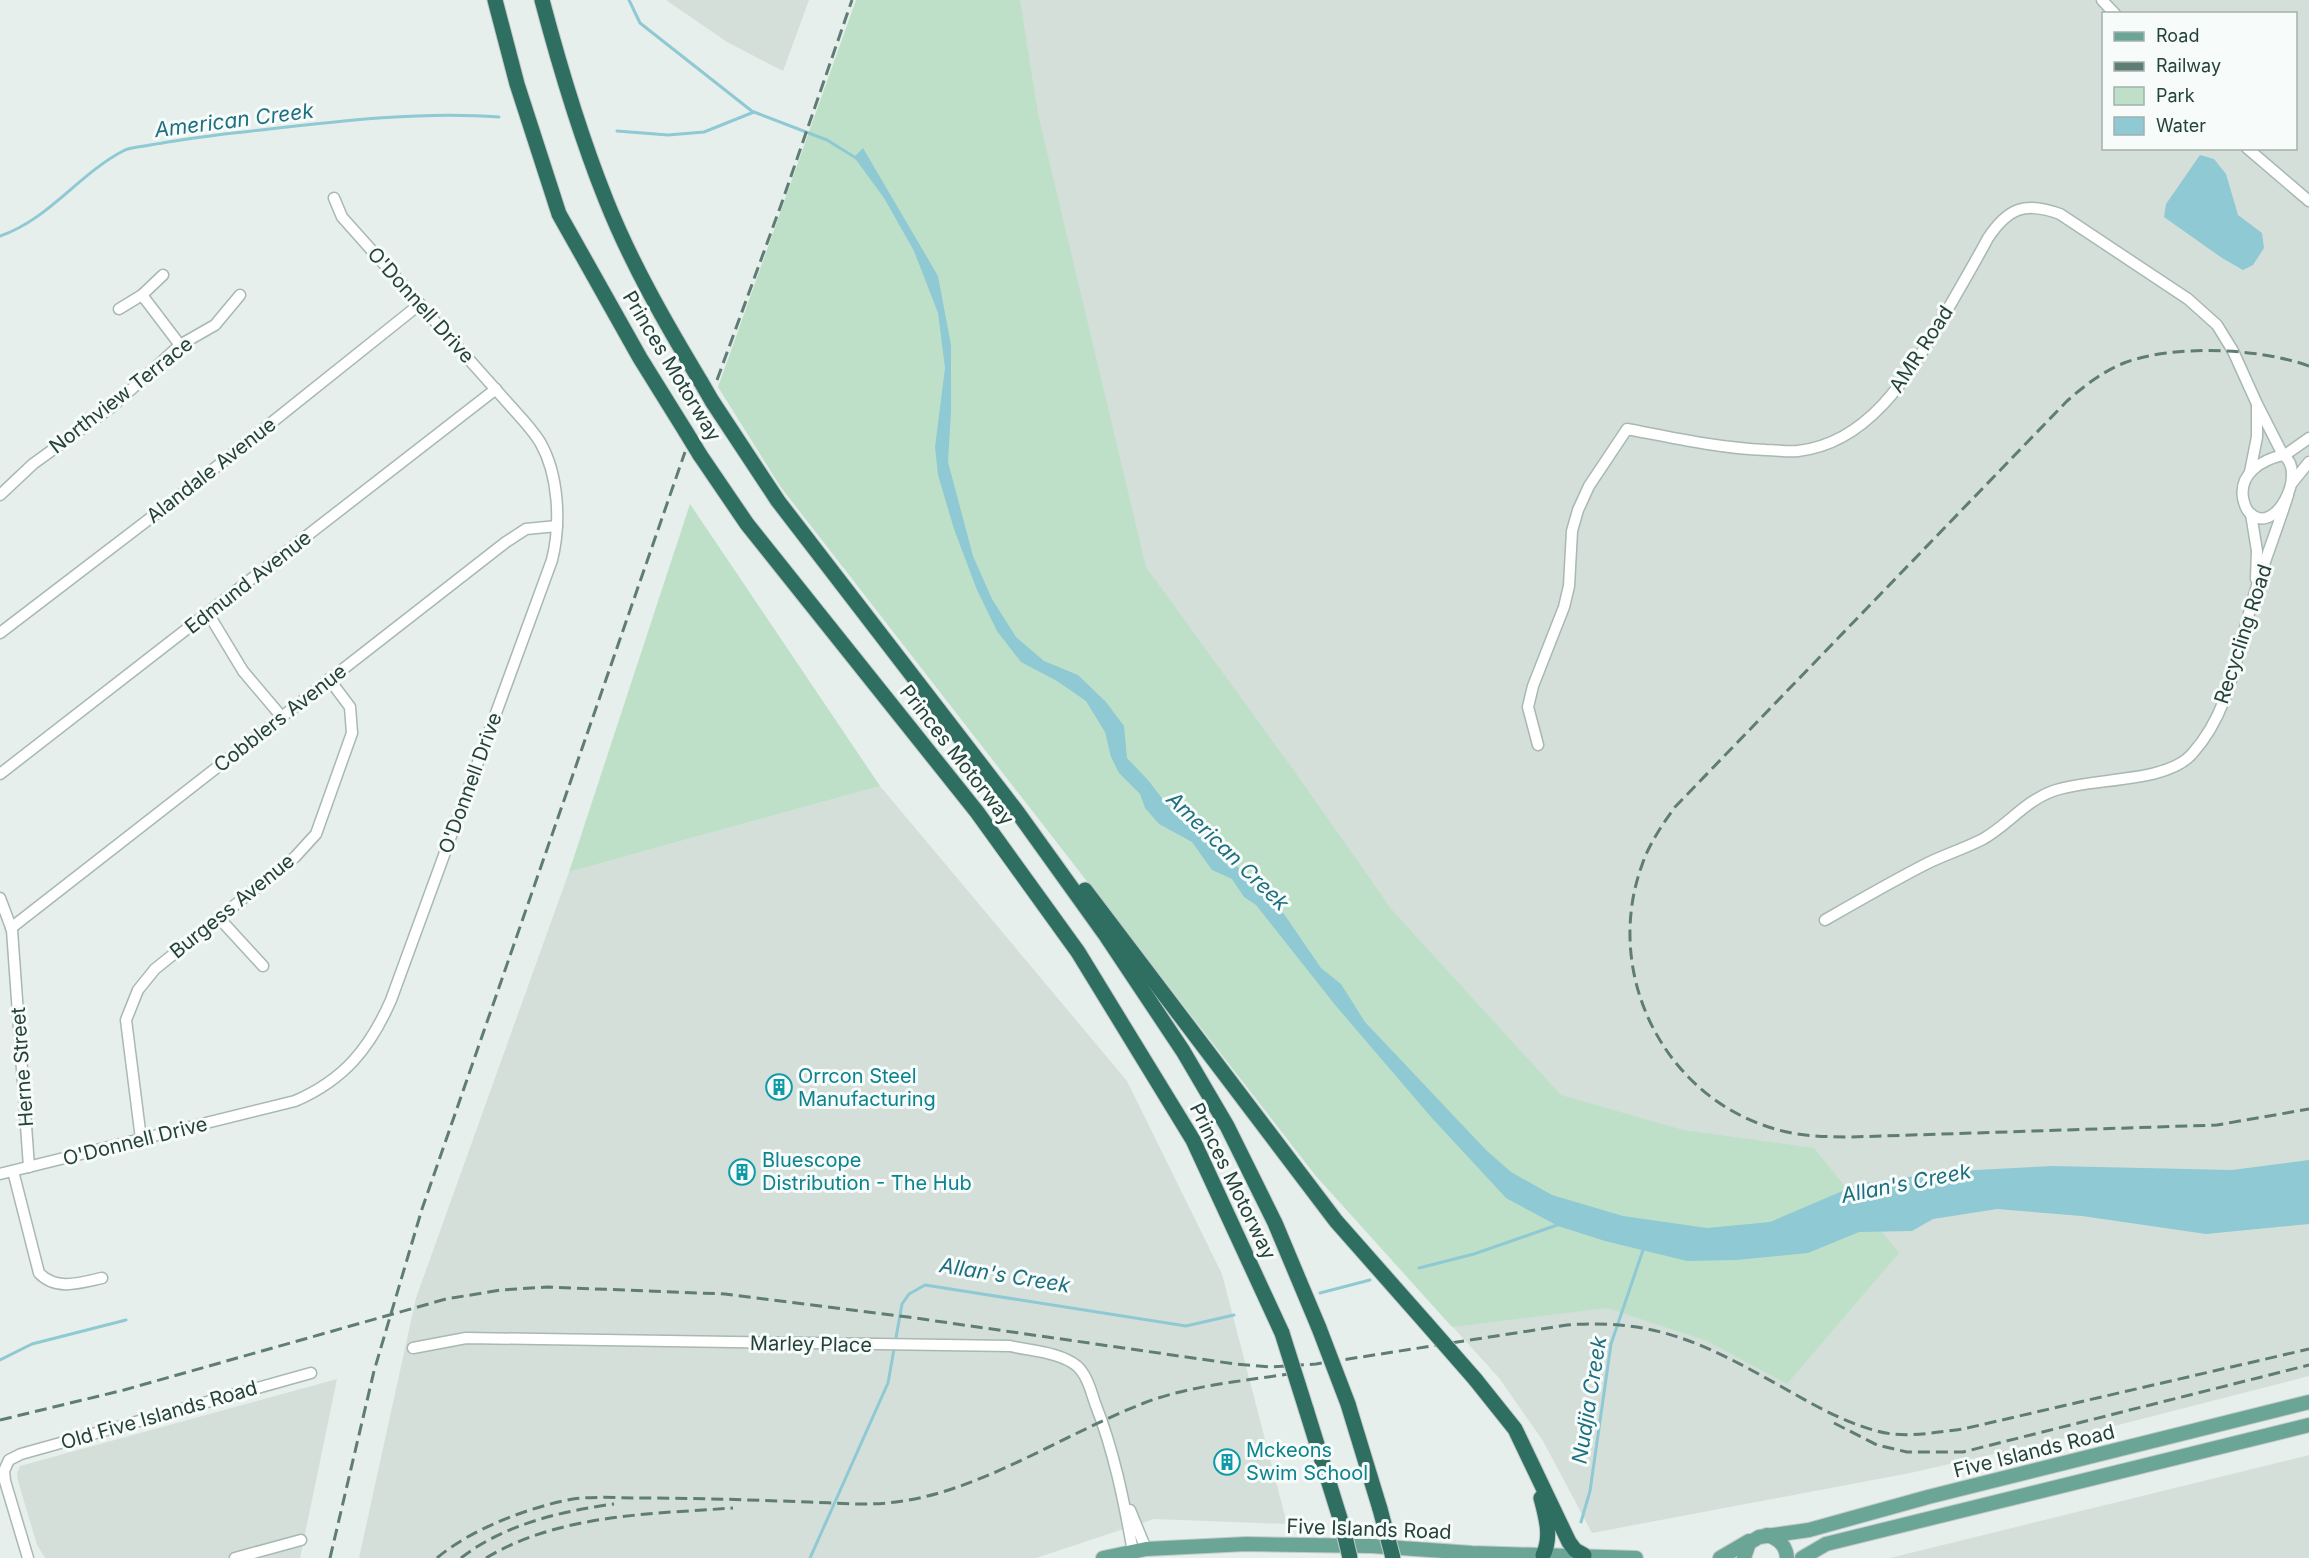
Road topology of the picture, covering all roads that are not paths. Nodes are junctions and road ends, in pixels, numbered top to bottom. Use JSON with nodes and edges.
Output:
{"nodes":[{"id":1,"x":495,"y":0,"type":"edge"},
{"id":2,"x":544,"y":0,"type":"edge"},
{"id":3,"x":2102,"y":0,"type":"edge"},
{"id":4,"x":2113,"y":12,"type":"edge"},
{"id":5,"x":2249,"y":150,"type":"edge"},
{"id":6,"x":334,"y":198,"type":"dead end"},
{"id":7,"x":2309,"y":201,"type":"edge"},
{"id":8,"x":163,"y":275,"type":"dead end"},
{"id":9,"x":142,"y":294,"type":"junction"},
{"id":10,"x":240,"y":295,"type":"dead end"},
{"id":11,"x":420,"y":304,"type":"junction"},
{"id":12,"x":119,"y":309,"type":"dead end"},
{"id":13,"x":180,"y":345,"type":"junction"},
{"id":14,"x":496,"y":389,"type":"junction"},
{"id":15,"x":2257,"y":404,"type":"junction"},
{"id":16,"x":2309,"y":438,"type":"edge"},
{"id":17,"x":2284,"y":455,"type":"junction"},
{"id":18,"x":2309,"y":462,"type":"edge"},
{"id":19,"x":2250,"y":472,"type":"junction"},
{"id":20,"x":2292,"y":483,"type":"junction"},
{"id":21,"x":0,"y":495,"type":"edge"},
{"id":22,"x":2288,"y":495,"type":"junction"},
{"id":23,"x":2251,"y":514,"type":"junction"},
{"id":24,"x":556,"y":526,"type":"junction"},
{"id":25,"x":2253,"y":597,"type":"junction"},
{"id":26,"x":208,"y":613,"type":"junction"},
{"id":27,"x":0,"y":633,"type":"edge"},
{"id":28,"x":329,"y":679,"type":"junction"},
{"id":29,"x":281,"y":716,"type":"junction"},
{"id":30,"x":1538,"y":745,"type":"dead end"},
{"id":31,"x":0,"y":774,"type":"edge"},
{"id":32,"x":1018,"y":813,"type":"junction"},
{"id":33,"x":0,"y":898,"type":"edge"},
{"id":34,"x":219,"y":918,"type":"junction"},
{"id":35,"x":1825,"y":920,"type":"dead end"},
{"id":36,"x":11,"y":928,"type":"junction"},
{"id":37,"x":263,"y":966,"type":"dead end"},
{"id":38,"x":141,"y":1139,"type":"junction"},
{"id":39,"x":29,"y":1167,"type":"junction"},
{"id":40,"x":13,"y":1171,"type":"junction"},
{"id":41,"x":0,"y":1174,"type":"edge"},
{"id":42,"x":102,"y":1278,"type":"dead end"},
{"id":43,"x":413,"y":1348,"type":"dead end"},
{"id":44,"x":311,"y":1373,"type":"dead end"},
{"id":45,"x":2309,"y":1402,"type":"edge"},
{"id":46,"x":2309,"y":1425,"type":"edge"},
{"id":47,"x":1531,"y":1460,"type":"junction"},
{"id":48,"x":1767,"y":1535,"type":"junction"},
{"id":49,"x":301,"y":1539,"type":"dead end"},
{"id":50,"x":1753,"y":1539,"type":"junction"},
{"id":51,"x":1472,"y":1553,"type":"junction"},
{"id":52,"x":1141,"y":1554,"type":"edge"},
{"id":53,"x":1584,"y":1555,"type":"junction"},
{"id":54,"x":1542,"y":1556,"type":"edge"},
{"id":55,"x":28,"y":1558,"type":"edge"},
{"id":56,"x":236,"y":1558,"type":"edge"},
{"id":57,"x":1102,"y":1558,"type":"edge"},
{"id":58,"x":1350,"y":1558,"type":"edge"},
{"id":59,"x":1393,"y":1558,"type":"edge"},
{"id":60,"x":1504,"y":1558,"type":"edge"},
{"id":61,"x":1636,"y":1558,"type":"edge"},
{"id":62,"x":1720,"y":1558,"type":"edge"},
{"id":63,"x":1744,"y":1558,"type":"edge"},
{"id":64,"x":1787,"y":1558,"type":"edge"},
{"id":65,"x":1802,"y":1558,"type":"edge"}],
"edges":[{"from":1,"to":58,"type":"highway","name":"Princes Motorway","bridge":true},
{"from":2,"to":32,"type":"highway","name":"Princes Motorway","bridge":true},
{"from":3,"to":4,"type":"street"},
{"from":5,"to":7,"type":"street"},
{"from":6,"to":11,"type":"street","name":"O'Donnell Drive"},
{"from":8,"to":9,"type":"street"},
{"from":9,"to":12,"type":"street"},
{"from":9,"to":13,"type":"street"},
{"from":10,"to":13,"type":"street","name":"Northview Terrace"},
{"from":11,"to":14,"type":"street","name":"O'Donnell Drive"},
{"from":11,"to":27,"type":"street","name":"Alandale Avenue"},
{"from":13,"to":21,"type":"street","name":"Northview Terrace"},
{"from":14,"to":24,"type":"street","name":"O'Donnell Drive"},
{"from":14,"to":26,"type":"street","name":"Edmund Avenue"},
{"from":15,"to":17,"type":"street","name":"AMR Road"},
{"from":15,"to":19,"type":"street","name":"AMR Road"},
{"from":15,"to":30,"type":"street","name":"AMR Road"},
{"from":16,"to":17,"type":"street"},
{"from":17,"to":19,"type":"street"},
{"from":17,"to":20,"type":"street"},
{"from":18,"to":20,"type":"street"},
{"from":19,"to":23,"type":"street"},
{"from":20,"to":22,"type":"street"},
{"from":22,"to":23,"type":"street"},
{"from":22,"to":25,"type":"street","name":"Recycling Road"},
{"from":23,"to":25,"type":"street"},
{"from":24,"to":28,"type":"street","name":"Cobblers Avenue"},
{"from":24,"to":38,"type":"street","name":"O'Donnell Drive"},
{"from":25,"to":35,"type":"street","name":"Recycling Road"},
{"from":26,"to":29,"type":"street"},
{"from":26,"to":31,"type":"street","name":"Edmund Avenue"},
{"from":28,"to":29,"type":"street","name":"Cobblers Avenue"},
{"from":28,"to":34,"type":"street","name":"Burgess Avenue"},
{"from":29,"to":36,"type":"street","name":"Cobblers Avenue"},
{"from":32,"to":47,"type":"highway","bridge":true},
{"from":32,"to":59,"type":"highway","name":"Princes Motorway","bridge":true},
{"from":33,"to":36,"type":"street","name":"Herne Street"},
{"from":34,"to":37,"type":"street"},
{"from":34,"to":38,"type":"street","name":"Burgess Avenue"},
{"from":36,"to":39,"type":"street","name":"Herne Street"},
{"from":38,"to":39,"type":"street","name":"O'Donnell Drive"},
{"from":39,"to":40,"type":"street","name":"O'Donnell Drive"},
{"from":40,"to":41,"type":"street","name":"O'Donnell Drive"},
{"from":40,"to":42,"type":"street"},
{"from":43,"to":52,"type":"street","name":"Marley Place"},
{"from":44,"to":55,"type":"street","name":"Old Five Islands Road"},
{"from":45,"to":48,"type":"main road","name":"Five Islands Road"},
{"from":46,"to":65,"type":"main road","name":"Five Islands Road"},
{"from":47,"to":53,"type":"highway"},
{"from":47,"to":54,"type":"highway"},
{"from":48,"to":50,"type":"main road","name":"Five Islands Road"},
{"from":48,"to":64,"type":"main road"},
{"from":49,"to":56,"type":"street"},
{"from":50,"to":62,"type":"main road"},
{"from":50,"to":63,"type":"main road"},
{"from":51,"to":52,"type":"main road","name":"Five Islands Road"},
{"from":51,"to":54,"type":"main road","name":"Five Islands Road"},
{"from":51,"to":60,"type":"main road"},
{"from":52,"to":57,"type":"main road","name":"Five Islands Road"},
{"from":53,"to":54,"type":"main road","name":"Five Islands Road"},
{"from":53,"to":61,"type":"main road","name":"Five Islands Road"}]}
